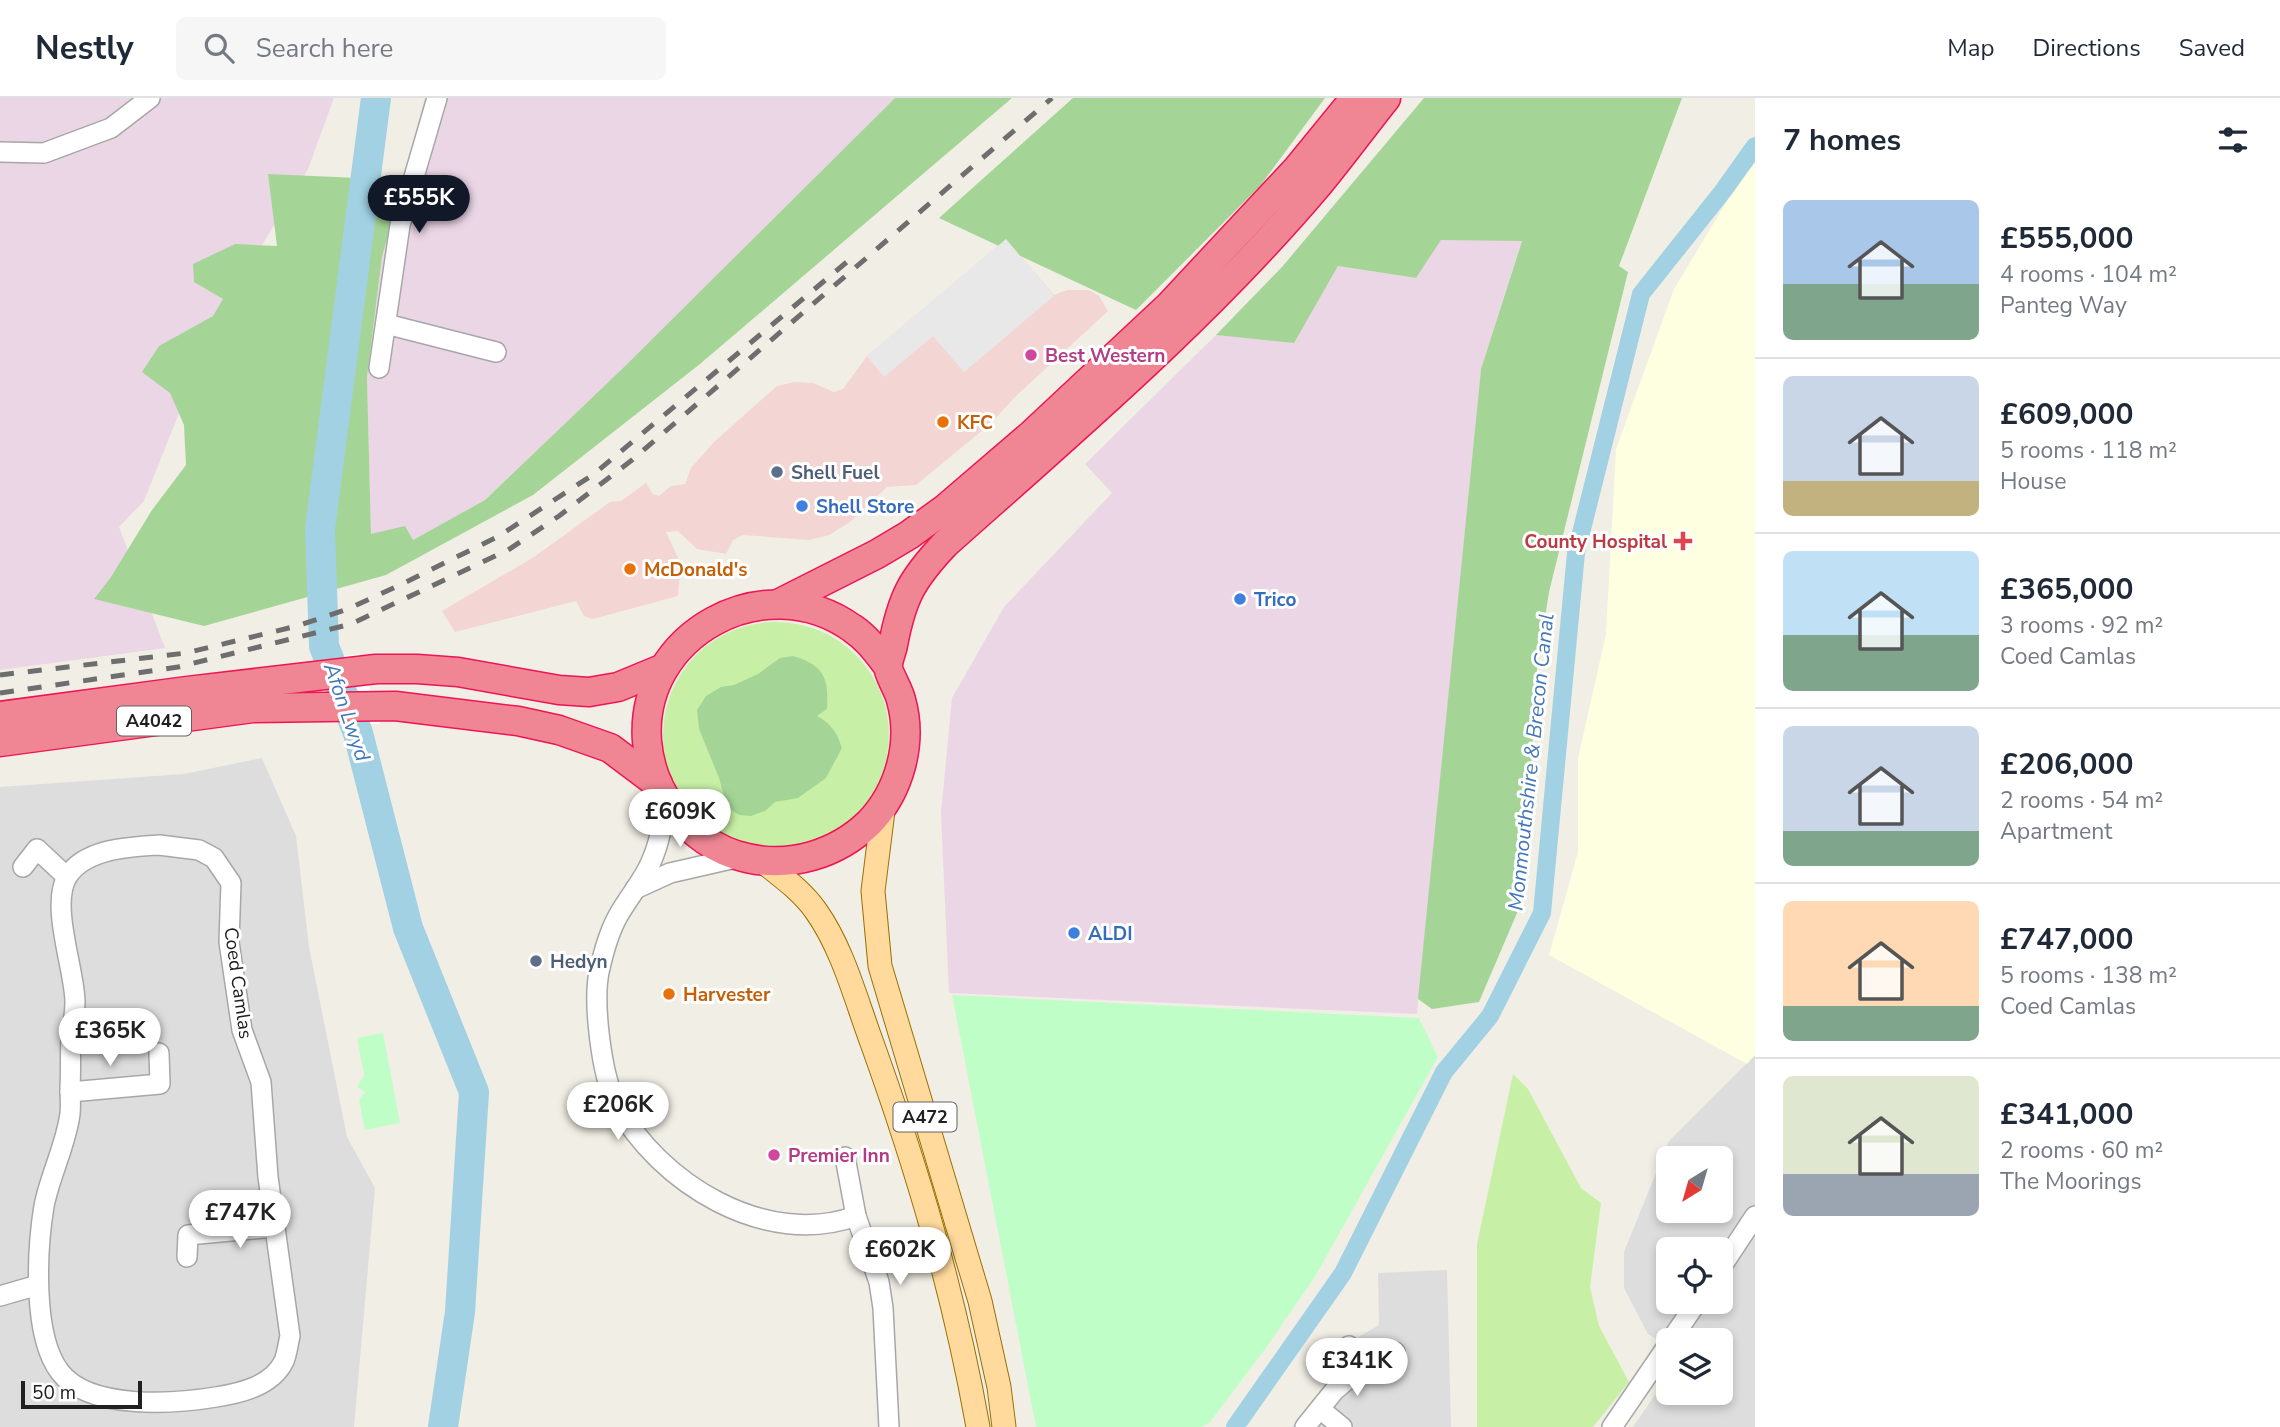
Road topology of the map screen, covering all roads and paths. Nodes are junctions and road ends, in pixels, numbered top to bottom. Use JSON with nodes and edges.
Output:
{"nodes":[{"id":1,"x":150,"y":98,"type":"edge"},
{"id":2,"x":437,"y":98,"type":"edge"},
{"id":3,"x":1355,"y":98,"type":"edge"},
{"id":4,"x":1386,"y":98,"type":"edge"},
{"id":5,"x":0,"y":152,"type":"edge"},
{"id":6,"x":386,"y":324,"type":"junction"},
{"id":7,"x":496,"y":352,"type":"dead end"},
{"id":8,"x":379,"y":368,"type":"dead end"},
{"id":9,"x":780,"y":603,"type":"junction"},
{"id":10,"x":888,"y":666,"type":"junction"},
{"id":11,"x":664,"y":668,"type":"junction"},
{"id":12,"x":0,"y":716,"type":"edge"},
{"id":13,"x":0,"y":742,"type":"edge"},
{"id":14,"x":662,"y":792,"type":"junction"},
{"id":15,"x":884,"y":803,"type":"junction"},
{"id":16,"x":751,"y":859,"type":"junction"},
{"id":17,"x":23,"y":867,"type":"dead end"},
{"id":18,"x":67,"y":877,"type":"junction"},
{"id":19,"x":635,"y":889,"type":"junction"},
{"id":20,"x":159,"y":1053,"type":"dead end"},
{"id":21,"x":70,"y":1092,"type":"junction"},
{"id":22,"x":845,"y":1157,"type":"dead end"},
{"id":23,"x":856,"y":1216,"type":"junction"},
{"id":24,"x":1755,"y":1216,"type":"edge"},
{"id":25,"x":275,"y":1227,"type":"junction"},
{"id":26,"x":1749,"y":1243,"type":"edge"},
{"id":27,"x":187,"y":1257,"type":"dead end"},
{"id":28,"x":1733,"y":1257,"type":"edge"},
{"id":29,"x":38,"y":1285,"type":"junction"},
{"id":30,"x":0,"y":1296,"type":"edge"},
{"id":31,"x":1349,"y":1346,"type":"dead end"},
{"id":32,"x":1395,"y":1352,"type":"dead end"},
{"id":33,"x":1656,"y":1363,"type":"edge"},
{"id":34,"x":1364,"y":1371,"type":"junction"},
{"id":35,"x":1320,"y":1409,"type":"junction"},
{"id":36,"x":889,"y":1427,"type":"edge"},
{"id":37,"x":978,"y":1427,"type":"edge"},
{"id":38,"x":1004,"y":1427,"type":"edge"},
{"id":39,"x":1305,"y":1427,"type":"edge"},
{"id":40,"x":1342,"y":1427,"type":"edge"},
{"id":41,"x":1612,"y":1427,"type":"edge"}],
"edges":[{"from":1,"to":5,"type":"street"},
{"from":2,"to":6,"type":"street"},
{"from":3,"to":9,"type":"highway"},
{"from":4,"to":10,"type":"highway"},
{"from":6,"to":7,"type":"street"},
{"from":6,"to":8,"type":"street"},
{"from":9,"to":10,"type":"highway"},
{"from":9,"to":11,"type":"highway"},
{"from":10,"to":15,"type":"highway"},
{"from":11,"to":12,"type":"highway","number":"A4042"},
{"from":11,"to":14,"type":"highway"},
{"from":13,"to":14,"type":"highway","number":"A4042"},
{"from":14,"to":16,"type":"highway"},
{"from":14,"to":19,"type":"street"},
{"from":15,"to":16,"type":"highway"},
{"from":15,"to":38,"type":"main road","number":"A472"},
{"from":16,"to":19,"type":"street"},
{"from":16,"to":37,"type":"main road","number":"A472"},
{"from":17,"to":18,"type":"street"},
{"from":18,"to":21,"type":"street","name":"Coed Camlas"},
{"from":18,"to":25,"type":"street","name":"Coed Camlas"},
{"from":19,"to":23,"type":"street"},
{"from":20,"to":21,"type":"street"},
{"from":21,"to":29,"type":"street","name":"Coed Camlas"},
{"from":22,"to":23,"type":"street"},
{"from":23,"to":36,"type":"street"},
{"from":24,"to":26,"type":"street"},
{"from":25,"to":27,"type":"street"},
{"from":25,"to":29,"type":"street","name":"Coed Camlas"},
{"from":26,"to":28,"type":"street"},
{"from":29,"to":30,"type":"street"},
{"from":31,"to":34,"type":"street"},
{"from":32,"to":34,"type":"street"},
{"from":33,"to":41,"type":"street"},
{"from":34,"to":35,"type":"street"},
{"from":35,"to":39,"type":"street"},
{"from":35,"to":40,"type":"street"}]}
